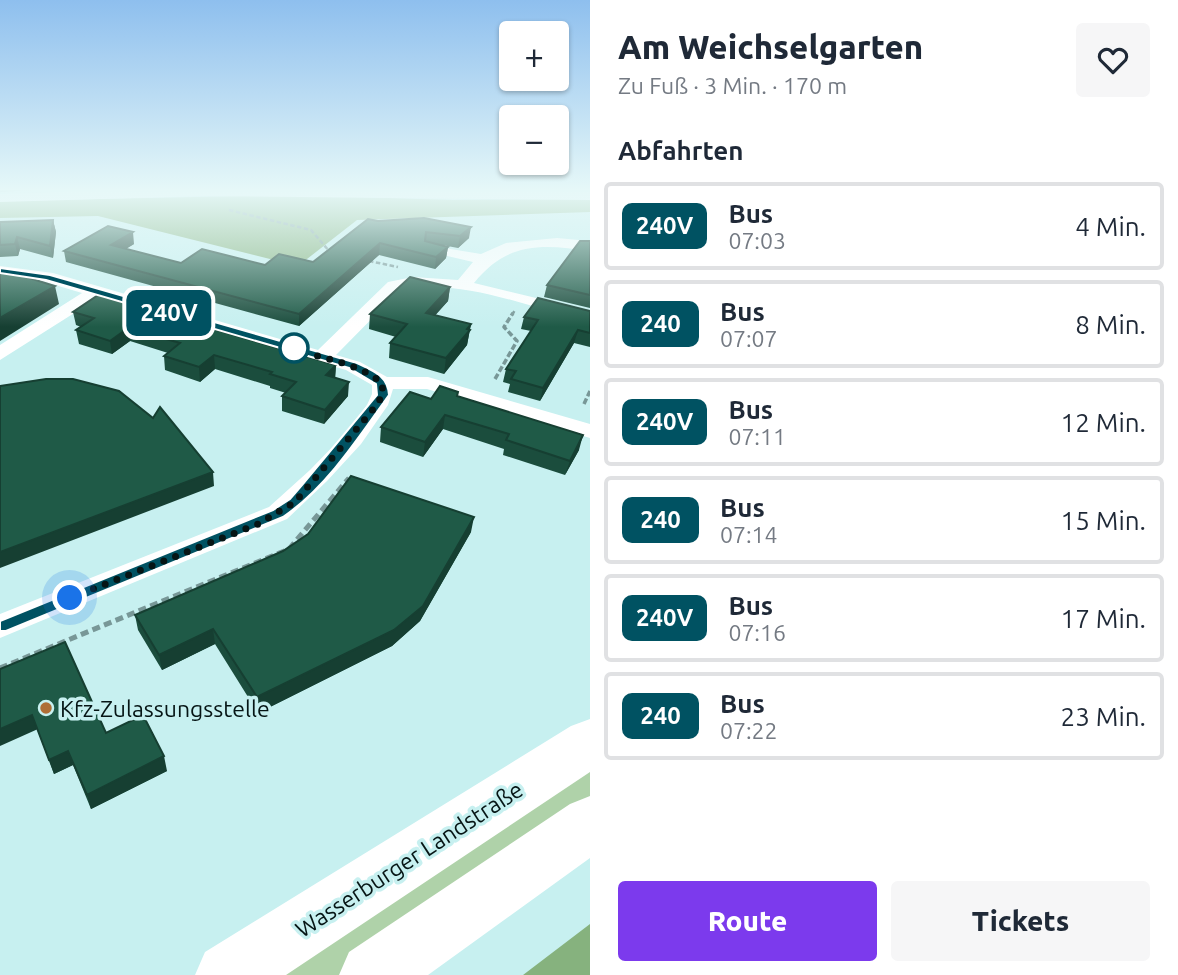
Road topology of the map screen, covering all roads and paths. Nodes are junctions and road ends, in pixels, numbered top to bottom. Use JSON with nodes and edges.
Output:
{"nodes":[{"id":1,"x":316,"y":236,"type":"edge"},
{"id":2,"x":590,"y":246,"type":"edge"},
{"id":3,"x":432,"y":248,"type":"edge"},
{"id":4,"x":329,"y":251,"type":"junction"},
{"id":5,"x":342,"y":255,"type":"edge"},
{"id":6,"x":322,"y":259,"type":"edge"},
{"id":7,"x":485,"y":260,"type":"junction"},
{"id":8,"x":369,"y":261,"type":"edge"},
{"id":9,"x":409,"y":270,"type":"dead end"},
{"id":10,"x":0,"y":271,"type":"edge"},
{"id":11,"x":462,"y":286,"type":"junction"},
{"id":12,"x":95,"y":292,"type":"junction"},
{"id":13,"x":521,"y":301,"type":"junction"},
{"id":14,"x":590,"y":317,"type":"edge"},
{"id":15,"x":0,"y":354,"type":"edge"},
{"id":16,"x":322,"y":357,"type":"junction"},
{"id":17,"x":495,"y":379,"type":"dead end"},
{"id":18,"x":382,"y":383,"type":"junction"},
{"id":19,"x":590,"y":391,"type":"edge"},
{"id":20,"x":584,"y":404,"type":"dead end"},
{"id":21,"x":590,"y":431,"type":"edge"},
{"id":22,"x":352,"y":475,"type":"edge"},
{"id":23,"x":0,"y":626,"type":"edge"},
{"id":24,"x":0,"y":668,"type":"edge"},
{"id":25,"x":590,"y":743,"type":"edge"},
{"id":26,"x":590,"y":824,"type":"edge"},
{"id":27,"x":228,"y":975,"type":"edge"},
{"id":28,"x":372,"y":975,"type":"edge"}],
"edges":[{"from":1,"to":4,"type":"path"},
{"from":2,"to":7,"type":"street"},
{"from":3,"to":7,"type":"street"},
{"from":4,"to":5,"type":"path"},
{"from":4,"to":6,"type":"path"},
{"from":7,"to":11,"type":"street"},
{"from":8,"to":9,"type":"path"},
{"from":10,"to":12,"type":"street"},
{"from":11,"to":13,"type":"street"},
{"from":11,"to":16,"type":"street"},
{"from":12,"to":15,"type":"street"},
{"from":12,"to":16,"type":"street"},
{"from":13,"to":14,"type":"street"},
{"from":13,"to":17,"type":"path"},
{"from":16,"to":18,"type":"street"},
{"from":18,"to":21,"type":"street"},
{"from":18,"to":23,"type":"street"},
{"from":19,"to":20,"type":"path"},
{"from":22,"to":24,"type":"path"},
{"from":25,"to":27,"type":"main road","name":"Wasserburger Landstraße"},
{"from":26,"to":28,"type":"main road"}]}
